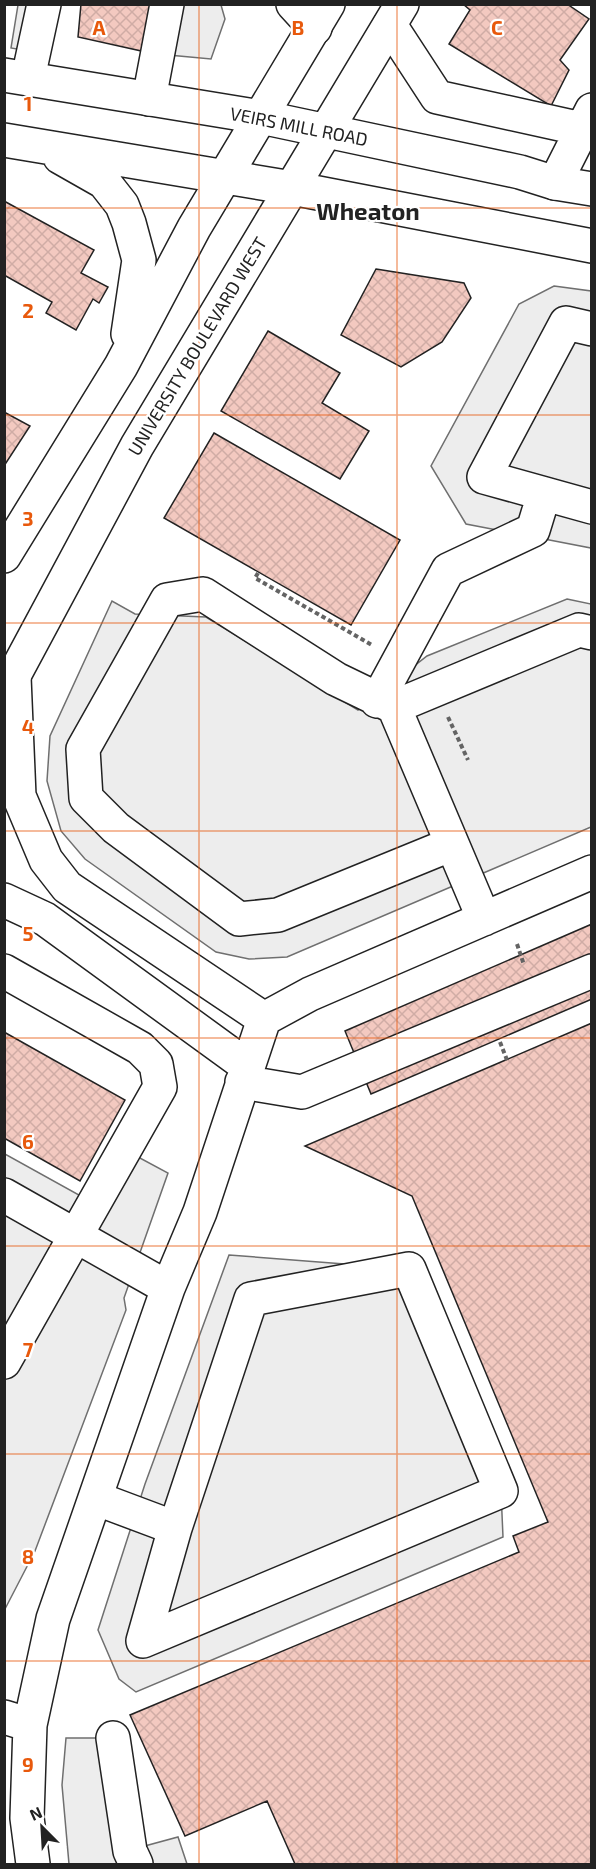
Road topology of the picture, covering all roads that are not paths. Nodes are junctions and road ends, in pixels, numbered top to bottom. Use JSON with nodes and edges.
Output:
{"nodes":[{"id":1,"x":44,"y":4,"type":"edge"},
{"id":2,"x":167,"y":4,"type":"edge"},
{"id":3,"x":312,"y":12,"type":"edge"},
{"id":4,"x":396,"y":15,"type":"edge"},
{"id":5,"x":16,"y":76,"type":"edge"},
{"id":6,"x":149,"y":99,"type":"junction"},
{"id":7,"x":261,"y":117,"type":"junction"},
{"id":8,"x":587,"y":119,"type":"edge"},
{"id":9,"x":327,"y":131,"type":"junction"},
{"id":10,"x":4,"y":140,"type":"edge"},
{"id":11,"x":40,"y":146,"type":"junction"},
{"id":12,"x":225,"y":177,"type":"junction"},
{"id":13,"x":555,"y":183,"type":"junction"},
{"id":14,"x":292,"y":188,"type":"junction"},
{"id":15,"x":591,"y":189,"type":"edge"},
{"id":16,"x":591,"y":246,"type":"edge"},
{"id":17,"x":591,"y":329,"type":"edge"},
{"id":18,"x":121,"y":366,"type":"junction"},
{"id":19,"x":544,"y":494,"type":"junction"},
{"id":20,"x":591,"y":507,"type":"edge"},
{"id":21,"x":9,"y":537,"type":"edge"},
{"id":22,"x":591,"y":633,"type":"edge"},
{"id":23,"x":9,"y":686,"type":"edge"},
{"id":24,"x":386,"y":704,"type":"junction"},
{"id":25,"x":452,"y":844,"type":"junction"},
{"id":26,"x":591,"y":872,"type":"edge"},
{"id":27,"x":4,"y":900,"type":"edge"},
{"id":28,"x":484,"y":919,"type":"junction"},
{"id":29,"x":4,"y":971,"type":"edge"},
{"id":30,"x":591,"y":971,"type":"edge"},
{"id":31,"x":264,"y":1019,"type":"junction"},
{"id":32,"x":245,"y":1074,"type":"junction"},
{"id":33,"x":4,"y":1195,"type":"edge"},
{"id":34,"x":77,"y":1236,"type":"junction"},
{"id":35,"x":168,"y":1288,"type":"junction"},
{"id":36,"x":4,"y":1362,"type":"edge"},
{"id":37,"x":95,"y":1498,"type":"junction"},
{"id":38,"x":175,"y":1528,"type":"junction"},
{"id":39,"x":17,"y":1721,"type":"edge"},
{"id":40,"x":113,"y":1738,"type":"dead end"},
{"id":41,"x":33,"y":1864,"type":"edge"},
{"id":42,"x":136,"y":1864,"type":"edge"}],
"edges":[{"from":1,"to":5,"type":"main road"},
{"from":2,"to":6,"type":"main road"},
{"from":3,"to":7,"type":"main road"},
{"from":4,"to":8,"type":"main road"},
{"from":4,"to":9,"type":"main road","name":"UNIVERSITY BOULEVARD WEST"},
{"from":5,"to":6,"type":"main road","name":"VEIRS MILL ROAD"},
{"from":6,"to":7,"type":"main road","name":"VEIRS MILL ROAD"},
{"from":7,"to":9,"type":"main road","name":"VEIRS MILL ROAD"},
{"from":7,"to":12,"type":"main road"},
{"from":8,"to":13,"type":"main road"},
{"from":9,"to":13,"type":"main road","name":"VEIRS MILL ROAD"},
{"from":9,"to":14,"type":"main road","name":"UNIVERSITY BOULEVARD WEST"},
{"from":10,"to":11,"type":"main road"},
{"from":11,"to":12,"type":"main road"},
{"from":11,"to":18,"type":"main road"},
{"from":12,"to":14,"type":"main road"},
{"from":12,"to":18,"type":"main road"},
{"from":13,"to":15,"type":"main road","name":"VEIRS MILL ROAD"},
{"from":14,"to":16,"type":"main road"},
{"from":14,"to":23,"type":"main road","name":"UNIVERSITY BOULEVARD WEST"},
{"from":17,"to":19,"type":"main road"},
{"from":18,"to":21,"type":"main road"},
{"from":19,"to":20,"type":"main road"},
{"from":19,"to":24,"type":"main road"},
{"from":22,"to":24,"type":"main road"},
{"from":23,"to":31,"type":"main road"},
{"from":24,"to":25,"type":"main road"},
{"from":24,"to":25,"type":"main road"},
{"from":25,"to":28,"type":"main road"},
{"from":26,"to":28,"type":"main road"},
{"from":27,"to":32,"type":"main road"},
{"from":28,"to":31,"type":"main road"},
{"from":29,"to":34,"type":"main road"},
{"from":30,"to":32,"type":"main road"},
{"from":31,"to":32,"type":"main road"},
{"from":32,"to":35,"type":"main road"},
{"from":33,"to":34,"type":"main road"},
{"from":34,"to":35,"type":"main road"},
{"from":34,"to":36,"type":"main road"},
{"from":35,"to":37,"type":"main road"},
{"from":37,"to":38,"type":"main road"},
{"from":37,"to":39,"type":"main road"},
{"from":38,"to":38,"type":"main road"},
{"from":39,"to":41,"type":"main road"},
{"from":40,"to":42,"type":"main road"}]}
